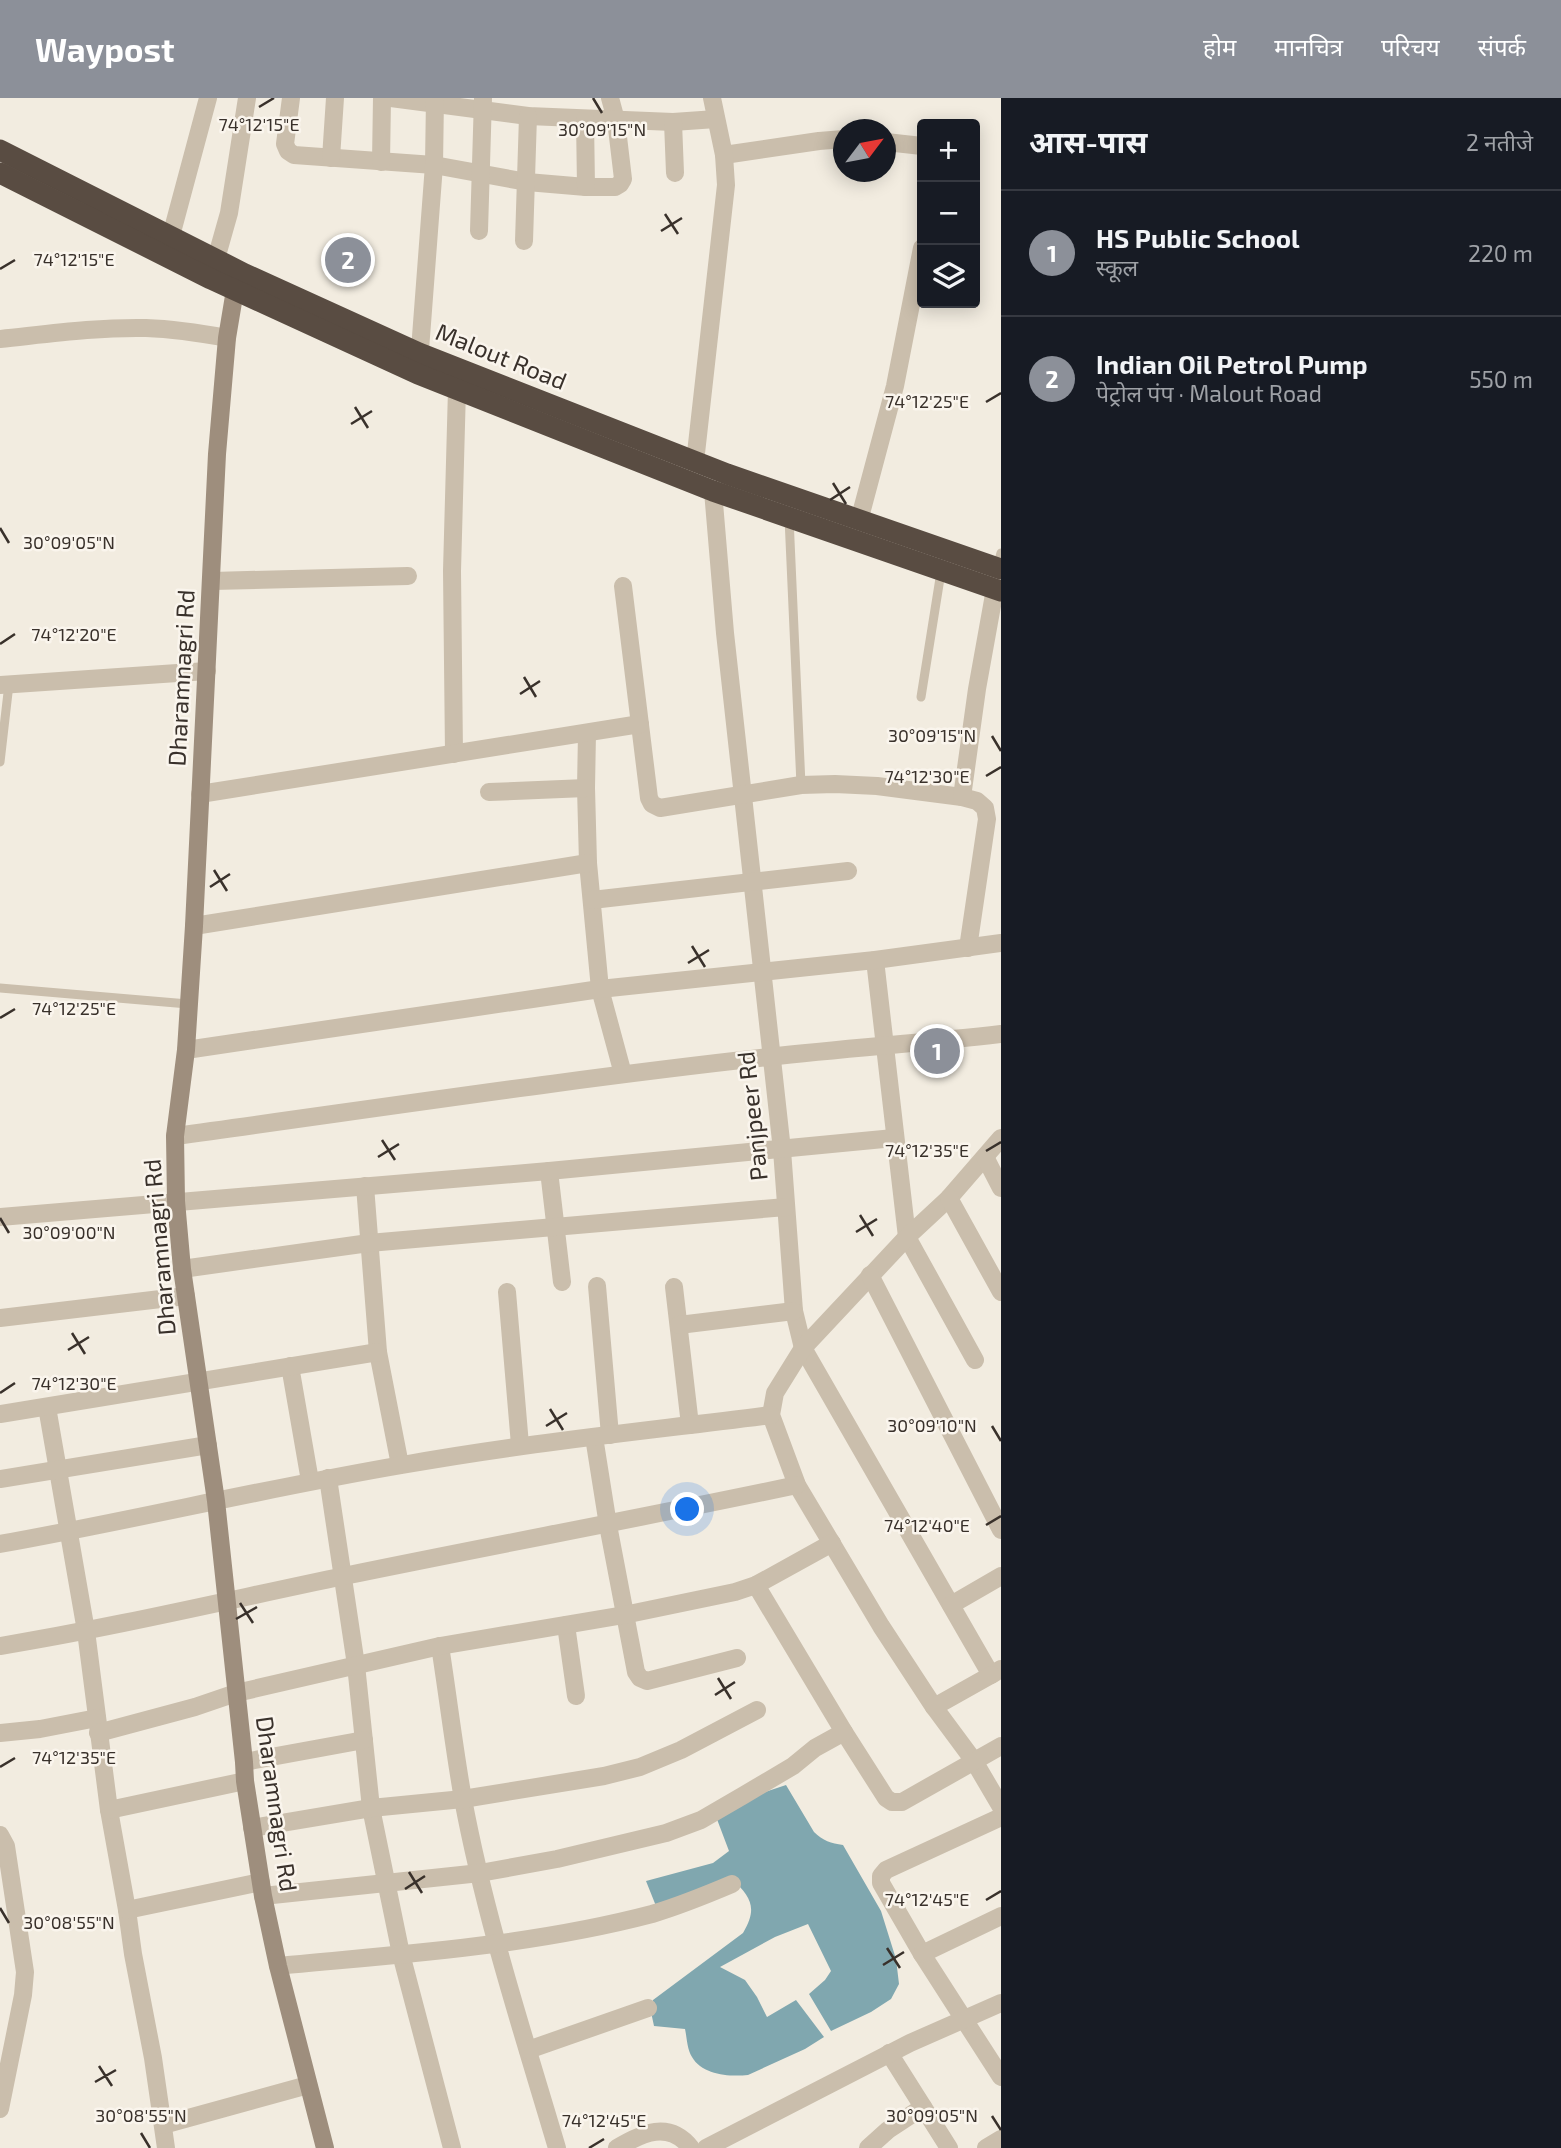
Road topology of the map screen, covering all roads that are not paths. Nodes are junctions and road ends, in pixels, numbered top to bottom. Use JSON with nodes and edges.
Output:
{"nodes":[{"id":1,"x":208,"y":98,"type":"edge"},
{"id":2,"x":247,"y":98,"type":"edge"},
{"id":3,"x":290,"y":98,"type":"edge"},
{"id":4,"x":335,"y":98,"type":"edge"},
{"id":5,"x":382,"y":98,"type":"edge"},
{"id":6,"x":391,"y":98,"type":"edge"},
{"id":7,"x":610,"y":98,"type":"edge"},
{"id":8,"x":712,"y":98,"type":"edge"},
{"id":9,"x":435,"y":101,"type":"edge"},
{"id":10,"x":483,"y":105,"type":"edge"},
{"id":11,"x":528,"y":116,"type":"junction"},
{"id":12,"x":585,"y":119,"type":"junction"},
{"id":13,"x":716,"y":119,"type":"junction"},
{"id":14,"x":616,"y":121,"type":"junction"},
{"id":15,"x":673,"y":122,"type":"junction"},
{"id":16,"x":833,"y":140,"type":"edge"},
{"id":17,"x":896,"y":143,"type":"edge"},
{"id":18,"x":917,"y":145,"type":"edge"},
{"id":19,"x":0,"y":150,"type":"edge"},
{"id":20,"x":724,"y":155,"type":"junction"},
{"id":21,"x":331,"y":158,"type":"junction"},
{"id":22,"x":381,"y":162,"type":"junction"},
{"id":23,"x":434,"y":165,"type":"junction"},
{"id":24,"x":481,"y":172,"type":"junction"},
{"id":25,"x":0,"y":173,"type":"edge"},
{"id":26,"x":675,"y":173,"type":"dead end"},
{"id":27,"x":527,"y":182,"type":"junction"},
{"id":28,"x":586,"y":187,"type":"junction"},
{"id":29,"x":479,"y":231,"type":"dead end"},
{"id":30,"x":171,"y":236,"type":"junction"},
{"id":31,"x":524,"y":241,"type":"dead end"},
{"id":32,"x":216,"y":259,"type":"junction"},
{"id":33,"x":917,"y":274,"type":"edge"},
{"id":34,"x":234,"y":290,"type":"junction"},
{"id":35,"x":227,"y":338,"type":"junction"},
{"id":36,"x":0,"y":339,"type":"edge"},
{"id":37,"x":419,"y":363,"type":"junction"},
{"id":38,"x":457,"y":389,"type":"junction"},
{"id":39,"x":695,"y":461,"type":"junction"},
{"id":40,"x":713,"y":491,"type":"junction"},
{"id":41,"x":789,"y":517,"type":"junction"},
{"id":42,"x":859,"y":521,"type":"junction"},
{"id":43,"x":942,"y":570,"type":"junction"},
{"id":44,"x":999,"y":574,"type":"edge"},
{"id":45,"x":408,"y":576,"type":"dead end"},
{"id":46,"x":212,"y":581,"type":"junction"},
{"id":47,"x":623,"y":586,"type":"dead end"},
{"id":48,"x":207,"y":671,"type":"junction"},
{"id":49,"x":4,"y":684,"type":"edge"},
{"id":50,"x":921,"y":697,"type":"dead end"},
{"id":51,"x":640,"y":724,"type":"junction"},
{"id":52,"x":587,"y":733,"type":"junction"},
{"id":53,"x":454,"y":754,"type":"junction"},
{"id":54,"x":0,"y":762,"type":"edge"},
{"id":55,"x":801,"y":785,"type":"junction"},
{"id":56,"x":586,"y":788,"type":"junction"},
{"id":57,"x":488,"y":792,"type":"dead end"},
{"id":58,"x":200,"y":794,"type":"junction"},
{"id":59,"x":743,"y":794,"type":"junction"},
{"id":60,"x":962,"y":797,"type":"junction"},
{"id":61,"x":588,"y":863,"type":"junction"},
{"id":62,"x":848,"y":871,"type":"dead end"},
{"id":63,"x":753,"y":882,"type":"junction"},
{"id":64,"x":592,"y":900,"type":"junction"},
{"id":65,"x":194,"y":926,"type":"junction"},
{"id":66,"x":1001,"y":943,"type":"edge"},
{"id":67,"x":968,"y":948,"type":"junction"},
{"id":68,"x":875,"y":960,"type":"junction"},
{"id":69,"x":763,"y":973,"type":"junction"},
{"id":70,"x":0,"y":988,"type":"edge"},
{"id":71,"x":600,"y":989,"type":"junction"},
{"id":72,"x":188,"y":1004,"type":"junction"},
{"id":73,"x":1001,"y":1034,"type":"edge"},
{"id":74,"x":884,"y":1047,"type":"junction"},
{"id":75,"x":186,"y":1050,"type":"junction"},
{"id":76,"x":772,"y":1056,"type":"junction"},
{"id":77,"x":623,"y":1074,"type":"junction"},
{"id":78,"x":175,"y":1136,"type":"junction"},
{"id":79,"x":894,"y":1138,"type":"junction"},
{"id":80,"x":1001,"y":1138,"type":"edge"},
{"id":81,"x":782,"y":1150,"type":"junction"},
{"id":82,"x":985,"y":1157,"type":"junction"},
{"id":83,"x":549,"y":1171,"type":"junction"},
{"id":84,"x":365,"y":1186,"type":"junction"},
{"id":85,"x":1001,"y":1188,"type":"edge"},
{"id":86,"x":949,"y":1198,"type":"junction"},
{"id":87,"x":176,"y":1201,"type":"junction"},
{"id":88,"x":786,"y":1207,"type":"junction"},
{"id":89,"x":0,"y":1217,"type":"edge"},
{"id":90,"x":555,"y":1227,"type":"junction"},
{"id":91,"x":907,"y":1237,"type":"junction"},
{"id":92,"x":369,"y":1243,"type":"junction"},
{"id":93,"x":182,"y":1269,"type":"junction"},
{"id":94,"x":870,"y":1275,"type":"junction"},
{"id":95,"x":562,"y":1282,"type":"dead end"},
{"id":96,"x":597,"y":1286,"type":"dead end"},
{"id":97,"x":674,"y":1287,"type":"dead end"},
{"id":98,"x":507,"y":1292,"type":"dead end"},
{"id":99,"x":1001,"y":1292,"type":"edge"},
{"id":100,"x":186,"y":1296,"type":"junction"},
{"id":101,"x":794,"y":1311,"type":"junction"},
{"id":102,"x":0,"y":1318,"type":"edge"},
{"id":103,"x":679,"y":1325,"type":"junction"},
{"id":104,"x":803,"y":1348,"type":"junction"},
{"id":105,"x":378,"y":1352,"type":"junction"},
{"id":106,"x":975,"y":1360,"type":"dead end"},
{"id":107,"x":290,"y":1366,"type":"junction"},
{"id":108,"x":198,"y":1380,"type":"junction"},
{"id":109,"x":47,"y":1407,"type":"junction"},
{"id":110,"x":0,"y":1414,"type":"edge"},
{"id":111,"x":771,"y":1415,"type":"junction"},
{"id":112,"x":690,"y":1425,"type":"junction"},
{"id":113,"x":602,"y":1436,"type":"junction"},
{"id":114,"x":208,"y":1445,"type":"junction"},
{"id":115,"x":520,"y":1445,"type":"junction"},
{"id":116,"x":400,"y":1465,"type":"junction"},
{"id":117,"x":59,"y":1470,"type":"junction"},
{"id":118,"x":0,"y":1479,"type":"edge"},
{"id":119,"x":319,"y":1480,"type":"junction"},
{"id":120,"x":797,"y":1485,"type":"junction"},
{"id":121,"x":993,"y":1495,"type":"edge"},
{"id":122,"x":216,"y":1502,"type":"junction"},
{"id":123,"x":608,"y":1525,"type":"junction"},
{"id":124,"x":1001,"y":1530,"type":"edge"},
{"id":125,"x":68,"y":1532,"type":"junction"},
{"id":126,"x":832,"y":1543,"type":"junction"},
{"id":127,"x":0,"y":1544,"type":"edge"},
{"id":128,"x":343,"y":1576,"type":"junction"},
{"id":129,"x":1001,"y":1576,"type":"edge"},
{"id":130,"x":756,"y":1585,"type":"junction"},
{"id":131,"x":226,"y":1603,"type":"junction"},
{"id":132,"x":951,"y":1605,"type":"junction"},
{"id":133,"x":624,"y":1615,"type":"junction"},
{"id":134,"x":566,"y":1625,"type":"junction"},
{"id":135,"x":86,"y":1632,"type":"junction"},
{"id":136,"x":0,"y":1646,"type":"edge"},
{"id":137,"x":440,"y":1646,"type":"junction"},
{"id":138,"x":737,"y":1658,"type":"dead end"},
{"id":139,"x":356,"y":1665,"type":"junction"},
{"id":140,"x":996,"y":1672,"type":"edge"},
{"id":141,"x":236,"y":1693,"type":"junction"},
{"id":142,"x":576,"y":1696,"type":"dead end"},
{"id":143,"x":934,"y":1707,"type":"junction"},
{"id":144,"x":757,"y":1710,"type":"dead end"},
{"id":145,"x":97,"y":1725,"type":"junction"},
{"id":146,"x":844,"y":1732,"type":"junction"},
{"id":147,"x":0,"y":1733,"type":"edge"},
{"id":148,"x":364,"y":1740,"type":"junction"},
{"id":149,"x":1001,"y":1746,"type":"edge"},
{"id":150,"x":974,"y":1761,"type":"junction"},
{"id":151,"x":244,"y":1762,"type":"junction"},
{"id":152,"x":245,"y":1781,"type":"junction"},
{"id":153,"x":463,"y":1799,"type":"junction"},
{"id":154,"x":1001,"y":1807,"type":"edge"},
{"id":155,"x":371,"y":1808,"type":"junction"},
{"id":156,"x":109,"y":1810,"type":"junction"},
{"id":157,"x":1001,"y":1817,"type":"edge"},
{"id":158,"x":252,"y":1828,"type":"junction"},
{"id":159,"x":0,"y":1835,"type":"edge"},
{"id":160,"x":480,"y":1873,"type":"junction"},
{"id":161,"x":385,"y":1882,"type":"junction"},
{"id":162,"x":732,"y":1884,"type":"dead end"},
{"id":163,"x":262,"y":1889,"type":"junction"},
{"id":164,"x":127,"y":1910,"type":"junction"},
{"id":165,"x":1001,"y":1916,"type":"edge"},
{"id":166,"x":497,"y":1944,"type":"junction"},
{"id":167,"x":401,"y":1954,"type":"junction"},
{"id":168,"x":922,"y":1954,"type":"junction"},
{"id":169,"x":278,"y":1966,"type":"junction"},
{"id":170,"x":1001,"y":2003,"type":"edge"},
{"id":171,"x":648,"y":2008,"type":"dead end"},
{"id":172,"x":963,"y":2020,"type":"junction"},
{"id":173,"x":8,"y":2029,"type":"edge"},
{"id":174,"x":528,"y":2050,"type":"junction"},
{"id":175,"x":889,"y":2053,"type":"junction"},
{"id":176,"x":1001,"y":2077,"type":"edge"},
{"id":177,"x":308,"y":2085,"type":"junction"},
{"id":178,"x":923,"y":2107,"type":"junction"},
{"id":179,"x":0,"y":2109,"type":"edge"},
{"id":180,"x":163,"y":2125,"type":"junction"},
{"id":181,"x":1001,"y":2139,"type":"edge"},
{"id":182,"x":166,"y":2148,"type":"edge"},
{"id":183,"x":325,"y":2148,"type":"edge"},
{"id":184,"x":452,"y":2148,"type":"edge"},
{"id":185,"x":557,"y":2148,"type":"edge"},
{"id":186,"x":617,"y":2148,"type":"edge"},
{"id":187,"x":691,"y":2148,"type":"edge"},
{"id":188,"x":706,"y":2148,"type":"edge"},
{"id":189,"x":868,"y":2148,"type":"edge"},
{"id":190,"x":950,"y":2148,"type":"edge"},
{"id":191,"x":986,"y":2148,"type":"edge"}],
"edges":[{"from":1,"to":30,"type":"street"},
{"from":2,"to":32,"type":"street"},
{"from":3,"to":21,"type":"street"},
{"from":4,"to":21,"type":"street"},
{"from":5,"to":22,"type":"street"},
{"from":6,"to":9,"type":"street"},
{"from":7,"to":14,"type":"street"},
{"from":8,"to":13,"type":"street"},
{"from":9,"to":10,"type":"street"},
{"from":9,"to":23,"type":"street"},
{"from":10,"to":11,"type":"street"},
{"from":10,"to":24,"type":"street"},
{"from":11,"to":12,"type":"street"},
{"from":11,"to":27,"type":"street"},
{"from":12,"to":14,"type":"street"},
{"from":12,"to":28,"type":"street"},
{"from":13,"to":15,"type":"street"},
{"from":13,"to":20,"type":"street"},
{"from":14,"to":15,"type":"street"},
{"from":14,"to":28,"type":"street"},
{"from":15,"to":26,"type":"street"},
{"from":16,"to":20,"type":"street"},
{"from":17,"to":18,"type":"street"},
{"from":19,"to":30,"type":"highway","name":"Malout Road"},
{"from":20,"to":39,"type":"street"},
{"from":21,"to":22,"type":"street"},
{"from":22,"to":23,"type":"street"},
{"from":23,"to":24,"type":"street"},
{"from":23,"to":37,"type":"street"},
{"from":24,"to":27,"type":"street"},
{"from":24,"to":29,"type":"street"},
{"from":25,"to":34,"type":"highway","name":"Malout Road"},
{"from":27,"to":28,"type":"street"},
{"from":27,"to":31,"type":"street"},
{"from":30,"to":32,"type":"highway","name":"Malout Road"},
{"from":32,"to":37,"type":"highway","name":"Malout Road"},
{"from":33,"to":42,"type":"street"},
{"from":34,"to":35,"type":"street","name":"Dharamnagri Rd"},
{"from":34,"to":37,"type":"highway","name":"Malout Road"},
{"from":35,"to":36,"type":"street"},
{"from":35,"to":46,"type":"street","name":"Dharamnagri Rd"},
{"from":37,"to":38,"type":"highway","name":"Malout Road"},
{"from":37,"to":39,"type":"highway","name":"Malout Road"},
{"from":38,"to":40,"type":"highway","name":"Malout Road"},
{"from":38,"to":53,"type":"street"},
{"from":39,"to":42,"type":"highway","name":"Malout Road"},
{"from":40,"to":41,"type":"highway","name":"Malout Road"},
{"from":40,"to":59,"type":"street","name":"Panjpeer Rd"},
{"from":41,"to":43,"type":"highway","name":"Malout Road"},
{"from":41,"to":55,"type":"lane"},
{"from":42,"to":44,"type":"highway","name":"Malout Road"},
{"from":43,"to":44,"type":"highway","name":"Malout Road"},
{"from":43,"to":50,"type":"lane"},
{"from":44,"to":60,"type":"street"},
{"from":45,"to":46,"type":"street"},
{"from":46,"to":48,"type":"street","name":"Dharamnagri Rd"},
{"from":47,"to":51,"type":"street"},
{"from":48,"to":49,"type":"street"},
{"from":48,"to":58,"type":"street","name":"Dharamnagri Rd"},
{"from":49,"to":54,"type":"lane"},
{"from":51,"to":52,"type":"street"},
{"from":51,"to":59,"type":"street"},
{"from":52,"to":53,"type":"street"},
{"from":52,"to":56,"type":"street"},
{"from":53,"to":58,"type":"street"},
{"from":55,"to":59,"type":"street"},
{"from":55,"to":60,"type":"street"},
{"from":56,"to":57,"type":"street"},
{"from":56,"to":61,"type":"street"},
{"from":58,"to":65,"type":"street","name":"Dharamnagri Rd"},
{"from":59,"to":63,"type":"street","name":"Panjpeer Rd"},
{"from":60,"to":67,"type":"street"},
{"from":61,"to":64,"type":"street"},
{"from":61,"to":65,"type":"street"},
{"from":62,"to":63,"type":"street"},
{"from":63,"to":64,"type":"street"},
{"from":63,"to":69,"type":"street","name":"Panjpeer Rd"},
{"from":64,"to":71,"type":"street"},
{"from":65,"to":72,"type":"street","name":"Dharamnagri Rd"},
{"from":66,"to":67,"type":"street"},
{"from":67,"to":68,"type":"street"},
{"from":68,"to":69,"type":"street"},
{"from":68,"to":74,"type":"street"},
{"from":69,"to":71,"type":"street"},
{"from":69,"to":76,"type":"street","name":"Panjpeer Rd"},
{"from":70,"to":72,"type":"lane"},
{"from":71,"to":75,"type":"street"},
{"from":71,"to":77,"type":"street"},
{"from":72,"to":75,"type":"street","name":"Dharamnagri Rd"},
{"from":73,"to":74,"type":"street"},
{"from":74,"to":76,"type":"street"},
{"from":74,"to":79,"type":"street"},
{"from":75,"to":78,"type":"street","name":"Dharamnagri Rd"},
{"from":76,"to":77,"type":"street"},
{"from":76,"to":81,"type":"street","name":"Panjpeer Rd"},
{"from":77,"to":78,"type":"street"},
{"from":78,"to":87,"type":"street","name":"Dharamnagri Rd"},
{"from":79,"to":81,"type":"street"},
{"from":79,"to":91,"type":"street"},
{"from":80,"to":82,"type":"street"},
{"from":81,"to":83,"type":"street"},
{"from":81,"to":88,"type":"street","name":"Panjpeer Rd"},
{"from":82,"to":85,"type":"street"},
{"from":82,"to":86,"type":"street"},
{"from":83,"to":84,"type":"street"},
{"from":83,"to":90,"type":"street"},
{"from":84,"to":87,"type":"street"},
{"from":84,"to":92,"type":"street"},
{"from":86,"to":91,"type":"street"},
{"from":86,"to":99,"type":"street"},
{"from":87,"to":89,"type":"street"},
{"from":87,"to":93,"type":"street","name":"Dharamnagri Rd"},
{"from":88,"to":90,"type":"street"},
{"from":88,"to":101,"type":"street","name":"Panjpeer Rd"},
{"from":90,"to":92,"type":"street"},
{"from":90,"to":95,"type":"street"},
{"from":91,"to":94,"type":"street"},
{"from":91,"to":106,"type":"street"},
{"from":92,"to":93,"type":"street"},
{"from":92,"to":105,"type":"street"},
{"from":93,"to":100,"type":"street","name":"Dharamnagri Rd"},
{"from":94,"to":104,"type":"street"},
{"from":94,"to":121,"type":"street"},
{"from":96,"to":113,"type":"street"},
{"from":97,"to":103,"type":"street"},
{"from":98,"to":115,"type":"street"},
{"from":100,"to":102,"type":"street"},
{"from":100,"to":108,"type":"street","name":"Dharamnagri Rd"},
{"from":101,"to":103,"type":"street"},
{"from":101,"to":104,"type":"street","name":"Panjpeer Rd"},
{"from":103,"to":112,"type":"street"},
{"from":104,"to":111,"type":"street"},
{"from":104,"to":132,"type":"street","name":"Panjpeer Rd"},
{"from":105,"to":107,"type":"street"},
{"from":105,"to":116,"type":"street"},
{"from":107,"to":108,"type":"street"},
{"from":107,"to":119,"type":"street"},
{"from":108,"to":109,"type":"street"},
{"from":108,"to":114,"type":"street","name":"Dharamnagri Rd"},
{"from":109,"to":110,"type":"street"},
{"from":109,"to":117,"type":"street"},
{"from":111,"to":112,"type":"street"},
{"from":111,"to":120,"type":"street"},
{"from":112,"to":113,"type":"street"},
{"from":113,"to":115,"type":"street"},
{"from":113,"to":123,"type":"street"},
{"from":114,"to":117,"type":"street"},
{"from":114,"to":122,"type":"street","name":"Dharamnagri Rd"},
{"from":115,"to":116,"type":"street"},
{"from":116,"to":119,"type":"street"},
{"from":117,"to":118,"type":"street"},
{"from":117,"to":125,"type":"street"},
{"from":119,"to":122,"type":"street"},
{"from":119,"to":128,"type":"street"},
{"from":120,"to":123,"type":"street"},
{"from":120,"to":126,"type":"street"},
{"from":121,"to":124,"type":"street"},
{"from":122,"to":125,"type":"street"},
{"from":122,"to":131,"type":"street","name":"Dharamnagri Rd"},
{"from":123,"to":128,"type":"street"},
{"from":123,"to":133,"type":"street"},
{"from":125,"to":127,"type":"street"},
{"from":125,"to":135,"type":"street"},
{"from":126,"to":130,"type":"street"},
{"from":126,"to":143,"type":"street"},
{"from":128,"to":131,"type":"street"},
{"from":128,"to":139,"type":"street"},
{"from":129,"to":132,"type":"street"},
{"from":130,"to":133,"type":"street"},
{"from":130,"to":146,"type":"street"},
{"from":131,"to":135,"type":"street"},
{"from":131,"to":141,"type":"street","name":"Dharamnagri Rd"},
{"from":132,"to":140,"type":"street","name":"Panjpeer Rd"},
{"from":133,"to":134,"type":"street"},
{"from":133,"to":138,"type":"street"},
{"from":134,"to":137,"type":"street"},
{"from":134,"to":142,"type":"street"},
{"from":135,"to":136,"type":"street"},
{"from":135,"to":145,"type":"street"},
{"from":137,"to":139,"type":"street"},
{"from":137,"to":153,"type":"street"},
{"from":139,"to":141,"type":"street"},
{"from":139,"to":148,"type":"street"},
{"from":140,"to":143,"type":"street"},
{"from":141,"to":145,"type":"street"},
{"from":141,"to":151,"type":"street","name":"Dharamnagri Rd"},
{"from":143,"to":150,"type":"street"},
{"from":144,"to":153,"type":"street"},
{"from":145,"to":147,"type":"street"},
{"from":145,"to":156,"type":"street"},
{"from":146,"to":150,"type":"street"},
{"from":146,"to":160,"type":"street"},
{"from":148,"to":151,"type":"street"},
{"from":148,"to":155,"type":"street"},
{"from":149,"to":150,"type":"street"},
{"from":150,"to":154,"type":"street"},
{"from":151,"to":152,"type":"street","name":"Dharamnagri Rd"},
{"from":152,"to":156,"type":"street"},
{"from":152,"to":158,"type":"street","name":"Dharamnagri Rd"},
{"from":153,"to":155,"type":"street"},
{"from":153,"to":160,"type":"street"},
{"from":155,"to":158,"type":"street"},
{"from":155,"to":161,"type":"street"},
{"from":156,"to":164,"type":"street"},
{"from":157,"to":168,"type":"street"},
{"from":158,"to":163,"type":"street","name":"Dharamnagri Rd"},
{"from":159,"to":173,"type":"street"},
{"from":160,"to":161,"type":"street"},
{"from":160,"to":166,"type":"street"},
{"from":161,"to":163,"type":"street"},
{"from":161,"to":167,"type":"street"},
{"from":162,"to":166,"type":"street"},
{"from":163,"to":164,"type":"street"},
{"from":163,"to":169,"type":"street","name":"Dharamnagri Rd"},
{"from":164,"to":180,"type":"street"},
{"from":165,"to":168,"type":"street"},
{"from":166,"to":167,"type":"street"},
{"from":166,"to":174,"type":"street"},
{"from":167,"to":169,"type":"street"},
{"from":167,"to":184,"type":"street"},
{"from":168,"to":172,"type":"street"},
{"from":169,"to":177,"type":"street","name":"Dharamnagri Rd"},
{"from":170,"to":172,"type":"street"},
{"from":171,"to":174,"type":"street"},
{"from":172,"to":175,"type":"street"},
{"from":172,"to":176,"type":"street"},
{"from":173,"to":179,"type":"street"},
{"from":174,"to":185,"type":"street"},
{"from":175,"to":178,"type":"street"},
{"from":175,"to":188,"type":"street"},
{"from":177,"to":180,"type":"street"},
{"from":177,"to":183,"type":"street","name":"Dharamnagri Rd"},
{"from":178,"to":189,"type":"street"},
{"from":178,"to":190,"type":"street"},
{"from":180,"to":182,"type":"street"},
{"from":181,"to":191,"type":"street"},
{"from":186,"to":187,"type":"street"}]}
